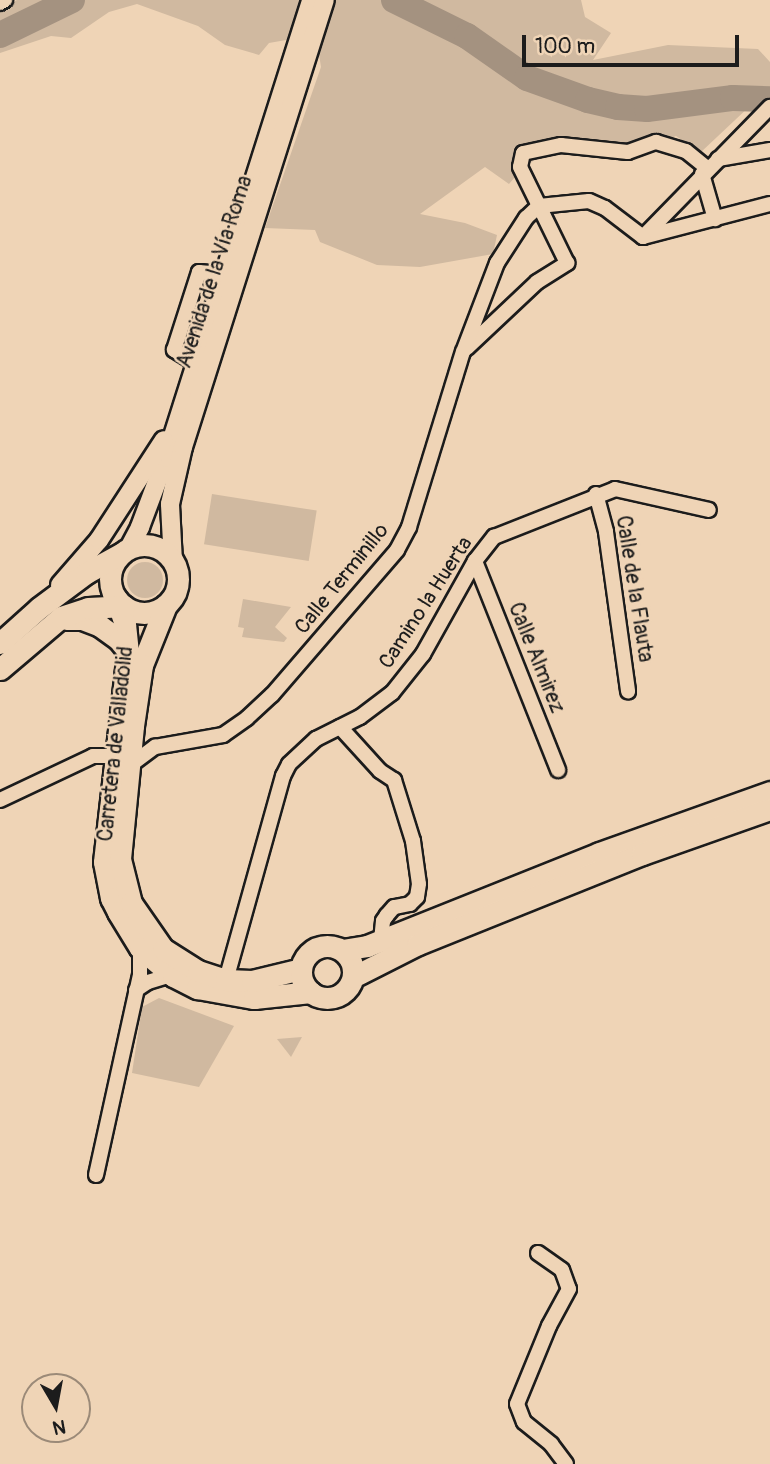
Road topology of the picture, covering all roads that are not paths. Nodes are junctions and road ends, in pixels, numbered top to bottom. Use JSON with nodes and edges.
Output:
{"nodes":[{"id":1,"x":5,"y":0,"type":"edge"},
{"id":2,"x":311,"y":0,"type":"edge"},
{"id":3,"x":326,"y":0,"type":"edge"},
{"id":4,"x":0,"y":3,"type":"edge"},
{"id":5,"x":302,"y":51,"type":"junction"},
{"id":6,"x":770,"y":107,"type":"edge"},
{"id":7,"x":770,"y":150,"type":"edge"},
{"id":8,"x":709,"y":168,"type":"junction"},
{"id":9,"x":770,"y":204,"type":"edge"},
{"id":10,"x":540,"y":206,"type":"junction"},
{"id":11,"x":715,"y":219,"type":"junction"},
{"id":12,"x":643,"y":237,"type":"junction"},
{"id":13,"x":224,"y":274,"type":"junction"},
{"id":14,"x":463,"y":352,"type":"junction"},
{"id":15,"x":195,"y":363,"type":"junction"},
{"id":16,"x":175,"y":422,"type":"junction"},
{"id":17,"x":596,"y":494,"type":"junction"},
{"id":18,"x":709,"y":510,"type":"dead end"},
{"id":19,"x":125,"y":551,"type":"junction"},
{"id":20,"x":475,"y":561,"type":"junction"},
{"id":21,"x":173,"y":562,"type":"junction"},
{"id":22,"x":120,"y":604,"type":"junction"},
{"id":23,"x":166,"y":605,"type":"junction"},
{"id":24,"x":45,"y":616,"type":"junction"},
{"id":25,"x":0,"y":643,"type":"edge"},
{"id":26,"x":128,"y":652,"type":"junction"},
{"id":27,"x":0,"y":669,"type":"edge"},
{"id":28,"x":628,"y":691,"type":"dead end"},
{"id":29,"x":132,"y":726,"type":"junction"},
{"id":30,"x":340,"y":727,"type":"junction"},
{"id":31,"x":155,"y":747,"type":"junction"},
{"id":32,"x":121,"y":762,"type":"junction"},
{"id":33,"x":558,"y":770,"type":"dead end"},
{"id":34,"x":770,"y":792,"type":"edge"},
{"id":35,"x":0,"y":800,"type":"edge"},
{"id":36,"x":770,"y":809,"type":"edge"},
{"id":37,"x":381,"y":941,"type":"junction"},
{"id":38,"x":140,"y":948,"type":"junction"},
{"id":39,"x":342,"y":950,"type":"junction"},
{"id":40,"x":301,"y":969,"type":"junction"},
{"id":41,"x":171,"y":975,"type":"junction"},
{"id":42,"x":353,"y":977,"type":"junction"},
{"id":43,"x":226,"y":980,"type":"junction"},
{"id":44,"x":136,"y":990,"type":"junction"},
{"id":45,"x":311,"y":992,"type":"junction"},
{"id":46,"x":96,"y":1175,"type":"dead end"},
{"id":47,"x":538,"y":1253,"type":"dead end"},
{"id":48,"x":566,"y":1464,"type":"edge"}],
"edges":[{"from":1,"to":4,"type":"street"},
{"from":2,"to":5,"type":"main road","name":"Avenida de la Vía Roma"},
{"from":3,"to":5,"type":"main road","name":"Avenida de la Vía Roma"},
{"from":5,"to":13,"type":"main road","name":"Avenida de la Vía Roma"},
{"from":5,"to":21,"type":"main road","name":"Avenida de la Vía Roma"},
{"from":6,"to":8,"type":"street"},
{"from":7,"to":8,"type":"street"},
{"from":8,"to":10,"type":"street"},
{"from":8,"to":11,"type":"street"},
{"from":8,"to":12,"type":"street"},
{"from":9,"to":11,"type":"street"},
{"from":10,"to":12,"type":"street"},
{"from":10,"to":14,"type":"street","name":"Calle Terminillo"},
{"from":10,"to":14,"type":"street"},
{"from":11,"to":12,"type":"street"},
{"from":13,"to":15,"type":"main road","name":"Avenida de la Vía Roma"},
{"from":13,"to":15,"type":"street"},
{"from":14,"to":31,"type":"street","name":"Calle Terminillo"},
{"from":15,"to":16,"type":"main road","name":"Avenida de la Vía Roma"},
{"from":16,"to":19,"type":"main road","name":"Avenida de la Vía Roma"},
{"from":16,"to":24,"type":"main road","name":"Avenida de la Vía Roma"},
{"from":17,"to":18,"type":"street","name":"Camino la Huerta"},
{"from":17,"to":20,"type":"street","name":"Camino la Huerta"},
{"from":17,"to":28,"type":"street","name":"Calle de la Flauta"},
{"from":19,"to":21,"type":"highway"},
{"from":19,"to":22,"type":"highway"},
{"from":19,"to":24,"type":"highway"},
{"from":20,"to":30,"type":"street","name":"Camino la Huerta"},
{"from":20,"to":33,"type":"street","name":"Calle Almirez"},
{"from":21,"to":23,"type":"highway"},
{"from":22,"to":23,"type":"highway"},
{"from":22,"to":24,"type":"highway"},
{"from":22,"to":26,"type":"highway","name":"Carretera de Valladolid"},
{"from":23,"to":29,"type":"highway","name":"Carretera de Valladolid"},
{"from":24,"to":25,"type":"highway"},
{"from":24,"to":26,"type":"highway"},
{"from":24,"to":27,"type":"highway"},
{"from":26,"to":32,"type":"highway","name":"Carretera de Valladolid"},
{"from":29,"to":31,"type":"street"},
{"from":29,"to":32,"type":"highway","name":"Carretera de Valladolid"},
{"from":30,"to":37,"type":"street"},
{"from":30,"to":43,"type":"street","name":"Camino la Huerta"},
{"from":31,"to":32,"type":"street","name":"Calle Terminillo"},
{"from":32,"to":35,"type":"street"},
{"from":32,"to":38,"type":"highway","name":"Carretera de Valladolid"},
{"from":32,"to":43,"type":"highway","name":"Carretera de Valladolid"},
{"from":34,"to":37,"type":"highway"},
{"from":36,"to":42,"type":"highway"},
{"from":37,"to":39,"type":"highway"},
{"from":38,"to":41,"type":"highway","name":"Carretera de Valladolid"},
{"from":38,"to":44,"type":"street"},
{"from":39,"to":40,"type":"highway"},
{"from":39,"to":42,"type":"highway"},
{"from":40,"to":43,"type":"highway","name":"Carretera de Valladolid"},
{"from":40,"to":45,"type":"highway"},
{"from":41,"to":44,"type":"street"},
{"from":41,"to":45,"type":"highway","name":"Carretera de Valladolid"},
{"from":42,"to":45,"type":"highway"},
{"from":44,"to":46,"type":"street"},
{"from":47,"to":48,"type":"street"}]}
